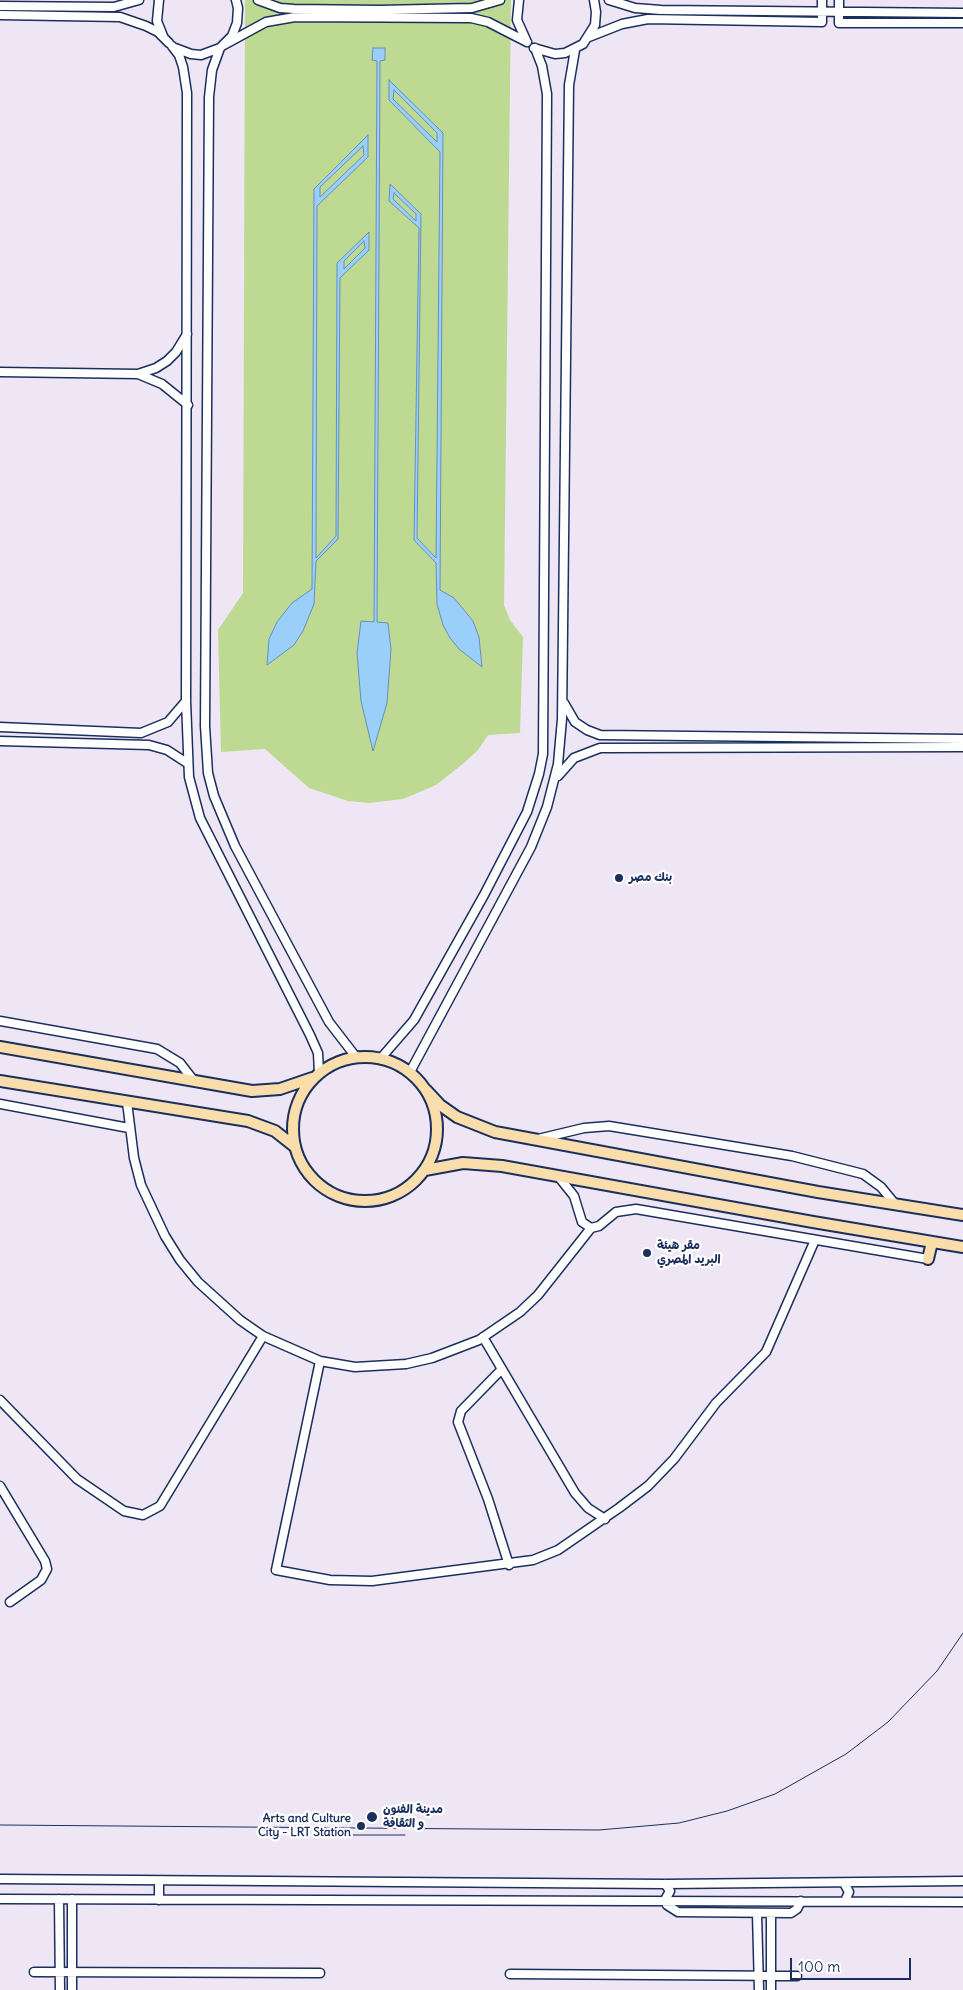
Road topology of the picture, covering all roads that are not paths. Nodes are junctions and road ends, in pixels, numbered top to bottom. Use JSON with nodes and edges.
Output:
{"nodes":[{"id":1,"x":138,"y":0,"type":"edge"},
{"id":2,"x":159,"y":0,"type":"edge"},
{"id":3,"x":236,"y":0,"type":"edge"},
{"id":4,"x":258,"y":0,"type":"edge"},
{"id":5,"x":500,"y":0,"type":"edge"},
{"id":6,"x":519,"y":0,"type":"edge"},
{"id":7,"x":594,"y":0,"type":"edge"},
{"id":8,"x":609,"y":0,"type":"edge"},
{"id":9,"x":822,"y":0,"type":"edge"},
{"id":10,"x":840,"y":0,"type":"edge"},
{"id":11,"x":0,"y":6,"type":"edge"},
{"id":12,"x":822,"y":12,"type":"junction"},
{"id":13,"x":839,"y":12,"type":"junction"},
{"id":14,"x":963,"y":13,"type":"edge"},
{"id":15,"x":0,"y":15,"type":"edge"},
{"id":16,"x":963,"y":23,"type":"edge"},
{"id":17,"x":589,"y":37,"type":"junction"},
{"id":18,"x":527,"y":42,"type":"junction"},
{"id":19,"x":170,"y":45,"type":"junction"},
{"id":20,"x":221,"y":47,"type":"junction"},
{"id":21,"x":535,"y":48,"type":"junction"},
{"id":22,"x":575,"y":50,"type":"junction"},
{"id":23,"x":188,"y":333,"type":"junction"},
{"id":24,"x":0,"y":372,"type":"edge"},
{"id":25,"x":138,"y":374,"type":"junction"},
{"id":26,"x":188,"y":404,"type":"junction"},
{"id":27,"x":562,"y":696,"type":"junction"},
{"id":28,"x":186,"y":702,"type":"junction"},
{"id":29,"x":0,"y":727,"type":"edge"},
{"id":30,"x":816,"y":737,"type":"junction"},
{"id":31,"x":836,"y":737,"type":"junction"},
{"id":32,"x":963,"y":739,"type":"edge"},
{"id":33,"x":0,"y":741,"type":"edge"},
{"id":34,"x":963,"y":746,"type":"edge"},
{"id":35,"x":816,"y":747,"type":"junction"},
{"id":36,"x":836,"y":747,"type":"junction"},
{"id":37,"x":187,"y":763,"type":"junction"},
{"id":38,"x":554,"y":787,"type":"junction"},
{"id":39,"x":0,"y":1021,"type":"edge"},
{"id":40,"x":0,"y":1047,"type":"edge"},
{"id":41,"x":356,"y":1057,"type":"junction"},
{"id":42,"x":381,"y":1058,"type":"junction"},
{"id":43,"x":410,"y":1072,"type":"junction"},
{"id":44,"x":317,"y":1074,"type":"junction"},
{"id":45,"x":0,"y":1081,"type":"edge"},
{"id":46,"x":194,"y":1081,"type":"junction"},
{"id":47,"x":426,"y":1090,"type":"junction"},
{"id":48,"x":127,"y":1102,"type":"junction"},
{"id":49,"x":0,"y":1104,"type":"edge"},
{"id":50,"x":129,"y":1128,"type":"junction"},
{"id":51,"x":536,"y":1140,"type":"junction"},
{"id":52,"x":294,"y":1146,"type":"junction"},
{"id":53,"x":425,"y":1170,"type":"junction"},
{"id":54,"x":558,"y":1176,"type":"junction"},
{"id":55,"x":896,"y":1204,"type":"junction"},
{"id":56,"x":963,"y":1215,"type":"edge"},
{"id":57,"x":592,"y":1228,"type":"junction"},
{"id":58,"x":816,"y":1240,"type":"junction"},
{"id":59,"x":932,"y":1242,"type":"junction"},
{"id":60,"x":963,"y":1247,"type":"edge"},
{"id":61,"x":928,"y":1259,"type":"joint"},
{"id":62,"x":263,"y":1336,"type":"junction"},
{"id":63,"x":483,"y":1337,"type":"junction"},
{"id":64,"x":320,"y":1361,"type":"junction"},
{"id":65,"x":502,"y":1368,"type":"junction"},
{"id":66,"x":0,"y":1400,"type":"edge"},
{"id":67,"x":0,"y":1486,"type":"edge"},
{"id":68,"x":605,"y":1519,"type":"junction"},
{"id":69,"x":509,"y":1565,"type":"junction"},
{"id":70,"x":10,"y":1602,"type":"dead end"},
{"id":71,"x":0,"y":1880,"type":"edge"},
{"id":72,"x":159,"y":1880,"type":"junction"},
{"id":73,"x":963,"y":1881,"type":"edge"},
{"id":74,"x":844,"y":1883,"type":"junction"},
{"id":75,"x":665,"y":1884,"type":"junction"},
{"id":76,"x":0,"y":1899,"type":"edge"},
{"id":77,"x":59,"y":1899,"type":"junction"},
{"id":78,"x":72,"y":1899,"type":"junction"},
{"id":79,"x":159,"y":1900,"type":"junction"},
{"id":80,"x":665,"y":1900,"type":"junction"},
{"id":81,"x":801,"y":1900,"type":"junction"},
{"id":82,"x":845,"y":1901,"type":"junction"},
{"id":83,"x":963,"y":1902,"type":"edge"},
{"id":84,"x":757,"y":1913,"type":"junction"},
{"id":85,"x":771,"y":1913,"type":"junction"},
{"id":86,"x":34,"y":1972,"type":"dead end"},
{"id":87,"x":60,"y":1972,"type":"junction"},
{"id":88,"x":72,"y":1972,"type":"junction"},
{"id":89,"x":320,"y":1973,"type":"dead end"},
{"id":90,"x":510,"y":1974,"type":"dead end"},
{"id":91,"x":759,"y":1975,"type":"junction"},
{"id":92,"x":771,"y":1976,"type":"junction"},
{"id":93,"x":797,"y":1976,"type":"dead end"},
{"id":94,"x":60,"y":1990,"type":"edge"},
{"id":95,"x":72,"y":1990,"type":"edge"},
{"id":96,"x":759,"y":1990,"type":"edge"},
{"id":97,"x":771,"y":1990,"type":"edge"}],
"edges":[{"from":1,"to":11,"type":"street"},
{"from":2,"to":19,"type":"street"},
{"from":3,"to":20,"type":"street"},
{"from":4,"to":5,"type":"street"},
{"from":6,"to":18,"type":"street"},
{"from":7,"to":17,"type":"street"},
{"from":8,"to":12,"type":"street"},
{"from":9,"to":12,"type":"street"},
{"from":10,"to":13,"type":"street"},
{"from":12,"to":13,"type":"street"},
{"from":12,"to":17,"type":"street"},
{"from":13,"to":14,"type":"street"},
{"from":13,"to":16,"type":"street"},
{"from":15,"to":19,"type":"street"},
{"from":17,"to":22,"type":"street"},
{"from":18,"to":20,"type":"street"},
{"from":18,"to":21,"type":"street"},
{"from":19,"to":20,"type":"street"},
{"from":19,"to":23,"type":"street"},
{"from":20,"to":41,"type":"street"},
{"from":21,"to":22,"type":"street"},
{"from":21,"to":42,"type":"street"},
{"from":22,"to":27,"type":"street"},
{"from":23,"to":25,"type":"street"},
{"from":23,"to":26,"type":"street"},
{"from":24,"to":25,"type":"street"},
{"from":25,"to":26,"type":"street"},
{"from":26,"to":28,"type":"street"},
{"from":27,"to":30,"type":"street"},
{"from":27,"to":38,"type":"street"},
{"from":28,"to":29,"type":"street"},
{"from":28,"to":37,"type":"street"},
{"from":30,"to":31,"type":"street"},
{"from":30,"to":35,"type":"street"},
{"from":31,"to":32,"type":"street"},
{"from":31,"to":36,"type":"street"},
{"from":33,"to":37,"type":"street"},
{"from":34,"to":36,"type":"street"},
{"from":35,"to":36,"type":"street"},
{"from":35,"to":38,"type":"street"},
{"from":37,"to":44,"type":"street"},
{"from":38,"to":43,"type":"street"},
{"from":39,"to":46,"type":"street"},
{"from":40,"to":46,"type":"main road"},
{"from":41,"to":42,"type":"main road"},
{"from":41,"to":44,"type":"main road"},
{"from":42,"to":43,"type":"main road"},
{"from":43,"to":47,"type":"main road"},
{"from":44,"to":46,"type":"main road"},
{"from":44,"to":52,"type":"main road"},
{"from":45,"to":48,"type":"main road"},
{"from":47,"to":51,"type":"main road"},
{"from":47,"to":53,"type":"main road"},
{"from":48,"to":50,"type":"street"},
{"from":48,"to":52,"type":"main road"},
{"from":49,"to":50,"type":"street"},
{"from":50,"to":62,"type":"street"},
{"from":51,"to":55,"type":"main road"},
{"from":51,"to":55,"type":"street"},
{"from":52,"to":53,"type":"main road"},
{"from":53,"to":54,"type":"main road"},
{"from":54,"to":57,"type":"street"},
{"from":54,"to":59,"type":"main road"},
{"from":55,"to":56,"type":"main road"},
{"from":57,"to":58,"type":"street"},
{"from":57,"to":63,"type":"street"},
{"from":58,"to":61,"type":"street"},
{"from":58,"to":68,"type":"street"},
{"from":59,"to":60,"type":"main road"},
{"from":59,"to":61,"type":"main road"},
{"from":62,"to":64,"type":"street"},
{"from":62,"to":66,"type":"street"},
{"from":63,"to":64,"type":"street"},
{"from":63,"to":65,"type":"street"},
{"from":64,"to":69,"type":"street"},
{"from":65,"to":68,"type":"street"},
{"from":65,"to":69,"type":"street"},
{"from":67,"to":70,"type":"street"},
{"from":68,"to":69,"type":"street"},
{"from":71,"to":72,"type":"street"},
{"from":72,"to":75,"type":"street"},
{"from":72,"to":79,"type":"street"},
{"from":73,"to":74,"type":"street"},
{"from":74,"to":75,"type":"street"},
{"from":74,"to":82,"type":"street"},
{"from":75,"to":80,"type":"street"},
{"from":76,"to":77,"type":"street"},
{"from":77,"to":78,"type":"street"},
{"from":77,"to":87,"type":"street"},
{"from":78,"to":79,"type":"street"},
{"from":78,"to":88,"type":"street"},
{"from":79,"to":80,"type":"street"},
{"from":80,"to":81,"type":"street"},
{"from":80,"to":84,"type":"street"},
{"from":81,"to":82,"type":"street"},
{"from":81,"to":85,"type":"street"},
{"from":82,"to":83,"type":"street"},
{"from":84,"to":85,"type":"street"},
{"from":84,"to":91,"type":"street"},
{"from":85,"to":92,"type":"street"},
{"from":86,"to":87,"type":"street"},
{"from":87,"to":88,"type":"street"},
{"from":87,"to":94,"type":"street"},
{"from":88,"to":89,"type":"street"},
{"from":88,"to":95,"type":"street"},
{"from":90,"to":91,"type":"street"},
{"from":91,"to":92,"type":"street"},
{"from":91,"to":96,"type":"street"},
{"from":92,"to":93,"type":"street"},
{"from":92,"to":97,"type":"street"}]}
